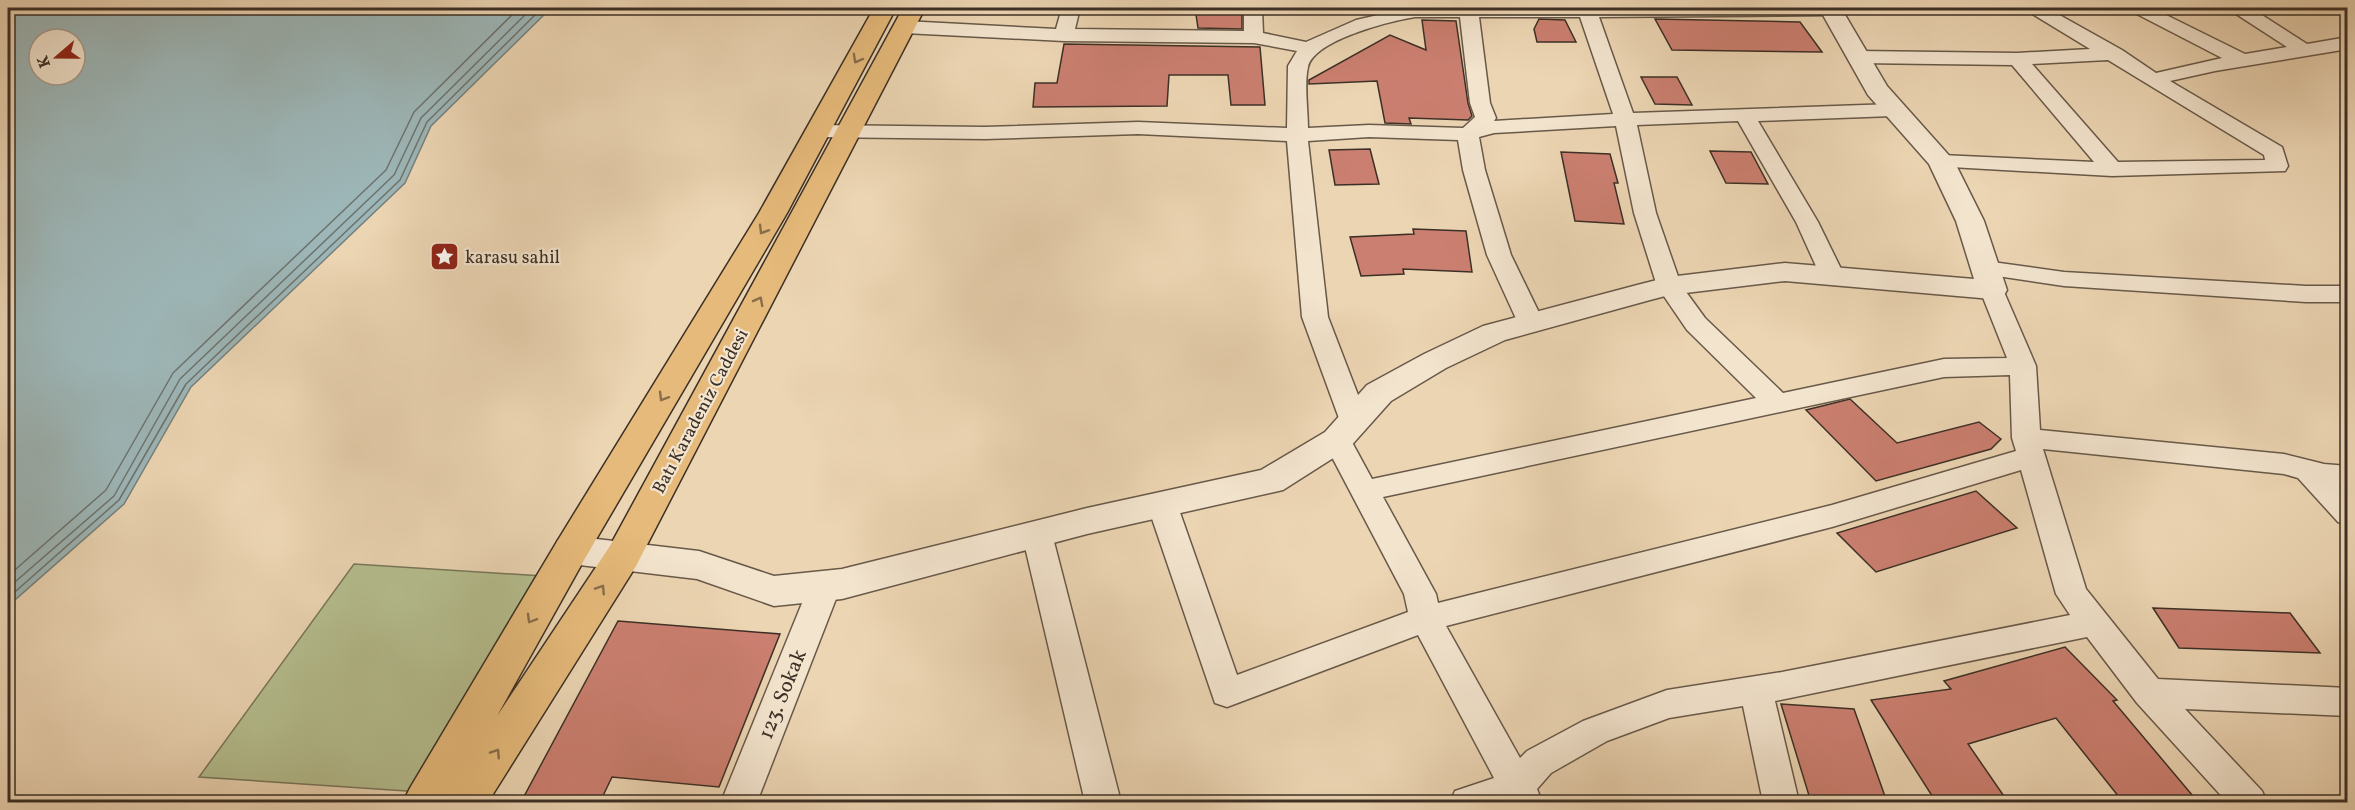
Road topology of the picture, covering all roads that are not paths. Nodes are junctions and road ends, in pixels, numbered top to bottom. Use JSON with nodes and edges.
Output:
{"nodes":[{"id":1,"x":1071,"y":8,"type":"edge"},
{"id":2,"x":1253,"y":8,"type":"edge"},
{"id":3,"x":2035,"y":8,"type":"edge"},
{"id":4,"x":2139,"y":8,"type":"edge"},
{"id":5,"x":2239,"y":8,"type":"edge"},
{"id":6,"x":1676,"y":9,"type":"edge"},
{"id":7,"x":1830,"y":9,"type":"edge"},
{"id":8,"x":1414,"y":10,"type":"edge"},
{"id":9,"x":1545,"y":10,"type":"edge"},
{"id":10,"x":1588,"y":12,"type":"junction"},
{"id":11,"x":1469,"y":13,"type":"junction"},
{"id":12,"x":901,"y":14,"type":"edge"},
{"id":13,"x":1064,"y":35,"type":"junction"},
{"id":14,"x":1254,"y":37,"type":"junction"},
{"id":15,"x":2348,"y":43,"type":"edge"},
{"id":16,"x":1308,"y":48,"type":"junction"},
{"id":17,"x":2302,"y":49,"type":"junction"},
{"id":18,"x":2115,"y":54,"type":"junction"},
{"id":19,"x":1858,"y":57,"type":"junction"},
{"id":20,"x":2017,"y":58,"type":"junction"},
{"id":21,"x":2241,"y":60,"type":"junction"},
{"id":22,"x":2154,"y":80,"type":"junction"},
{"id":23,"x":1893,"y":110,"type":"junction"},
{"id":24,"x":1744,"y":114,"type":"junction"},
{"id":25,"x":1625,"y":119,"type":"junction"},
{"id":26,"x":817,"y":131,"type":"junction"},
{"id":27,"x":849,"y":133,"type":"junction"},
{"id":28,"x":1468,"y":134,"type":"junction"},
{"id":29,"x":1297,"y":135,"type":"junction"},
{"id":30,"x":1941,"y":161,"type":"junction"},
{"id":31,"x":2112,"y":170,"type":"junction"},
{"id":32,"x":1832,"y":275,"type":"junction"},
{"id":33,"x":1989,"y":279,"type":"junction"},
{"id":34,"x":1669,"y":286,"type":"junction"},
{"id":35,"x":2348,"y":294,"type":"edge"},
{"id":36,"x":1531,"y":323,"type":"junction"},
{"id":37,"x":2023,"y":366,"type":"junction"},
{"id":38,"x":1776,"y":402,"type":"junction"},
{"id":39,"x":1345,"y":430,"type":"junction"},
{"id":40,"x":2028,"y":447,"type":"junction"},
{"id":41,"x":2308,"y":470,"type":"junction"},
{"id":42,"x":2348,"y":476,"type":"edge"},
{"id":43,"x":1363,"y":491,"type":"junction"},
{"id":44,"x":1162,"y":504,"type":"junction"},
{"id":45,"x":2348,"y":514,"type":"edge"},
{"id":46,"x":1037,"y":534,"type":"junction"},
{"id":47,"x":571,"y":550,"type":"junction"},
{"id":48,"x":623,"y":556,"type":"junction"},
{"id":49,"x":825,"y":586,"type":"junction"},
{"id":50,"x":1425,"y":619,"type":"junction"},
{"id":51,"x":2095,"y":623,"type":"junction"},
{"id":52,"x":1756,"y":690,"type":"junction"},
{"id":53,"x":2149,"y":693,"type":"junction"},
{"id":54,"x":2348,"y":702,"type":"edge"},
{"id":55,"x":1522,"y":794,"type":"edge"},
{"id":56,"x":425,"y":802,"type":"edge"},
{"id":57,"x":464,"y":802,"type":"edge"},
{"id":58,"x":739,"y":802,"type":"edge"},
{"id":59,"x":1103,"y":802,"type":"edge"},
{"id":60,"x":1468,"y":802,"type":"edge"},
{"id":61,"x":1780,"y":802,"type":"edge"},
{"id":62,"x":2249,"y":802,"type":"edge"}],
"edges":[{"from":1,"to":13,"type":"street"},
{"from":2,"to":14,"type":"street"},
{"from":3,"to":18,"type":"street"},
{"from":4,"to":21,"type":"street"},
{"from":5,"to":17,"type":"street"},
{"from":6,"to":7,"type":"street"},
{"from":6,"to":10,"type":"street"},
{"from":7,"to":19,"type":"street"},
{"from":8,"to":11,"type":"street"},
{"from":8,"to":16,"type":"street"},
{"from":9,"to":10,"type":"street"},
{"from":9,"to":11,"type":"street"},
{"from":10,"to":25,"type":"street"},
{"from":11,"to":28,"type":"street"},
{"from":12,"to":13,"type":"street"},
{"from":12,"to":26,"type":"main road","name":"Batı Karadeniz Caddesi","one_way":true},
{"from":12,"to":27,"type":"main road","name":"Batı Karadeniz Caddesi"},
{"from":13,"to":14,"type":"street"},
{"from":14,"to":16,"type":"street"},
{"from":15,"to":17,"type":"street"},
{"from":16,"to":29,"type":"street"},
{"from":17,"to":21,"type":"street"},
{"from":18,"to":20,"type":"street"},
{"from":18,"to":22,"type":"street"},
{"from":19,"to":20,"type":"street"},
{"from":19,"to":23,"type":"street"},
{"from":20,"to":31,"type":"street"},
{"from":21,"to":22,"type":"street"},
{"from":22,"to":31,"type":"street"},
{"from":23,"to":24,"type":"street"},
{"from":23,"to":30,"type":"street"},
{"from":24,"to":25,"type":"street"},
{"from":24,"to":32,"type":"street"},
{"from":25,"to":28,"type":"street"},
{"from":25,"to":34,"type":"street"},
{"from":26,"to":27,"type":"street"},
{"from":26,"to":47,"type":"main road","name":"Batı Karadeniz Caddesi","one_way":true},
{"from":27,"to":29,"type":"street"},
{"from":48,"to":27,"type":"main road","name":"Batı Karadeniz Caddesi","one_way":true},
{"from":28,"to":29,"type":"street"},
{"from":28,"to":36,"type":"street"},
{"from":29,"to":39,"type":"street"},
{"from":30,"to":31,"type":"street"},
{"from":30,"to":33,"type":"street"},
{"from":32,"to":33,"type":"street"},
{"from":32,"to":34,"type":"street"},
{"from":33,"to":35,"type":"street"},
{"from":33,"to":37,"type":"street"},
{"from":34,"to":36,"type":"street"},
{"from":34,"to":38,"type":"street"},
{"from":36,"to":39,"type":"street"},
{"from":37,"to":38,"type":"street"},
{"from":37,"to":40,"type":"street"},
{"from":38,"to":43,"type":"street"},
{"from":39,"to":43,"type":"street"},
{"from":39,"to":44,"type":"street"},
{"from":40,"to":41,"type":"street"},
{"from":40,"to":50,"type":"street"},
{"from":40,"to":51,"type":"street"},
{"from":41,"to":42,"type":"street"},
{"from":41,"to":45,"type":"street"},
{"from":43,"to":50,"type":"street"},
{"from":44,"to":46,"type":"street"},
{"from":44,"to":50,"type":"street"},
{"from":46,"to":49,"type":"street"},
{"from":46,"to":59,"type":"street"},
{"from":47,"to":48,"type":"street"},
{"from":47,"to":56,"type":"main road","name":"Batı Karadeniz Caddesi","one_way":true},
{"from":48,"to":49,"type":"street"},
{"from":57,"to":48,"type":"main road","name":"Batı Karadeniz Caddesi","one_way":true},
{"from":49,"to":58,"type":"street","name":"123. Sokak"},
{"from":50,"to":55,"type":"street"},
{"from":51,"to":52,"type":"street"},
{"from":51,"to":53,"type":"street"},
{"from":52,"to":55,"type":"street"},
{"from":52,"to":61,"type":"street"},
{"from":53,"to":54,"type":"street"},
{"from":53,"to":62,"type":"street"},
{"from":55,"to":60,"type":"street"}]}
